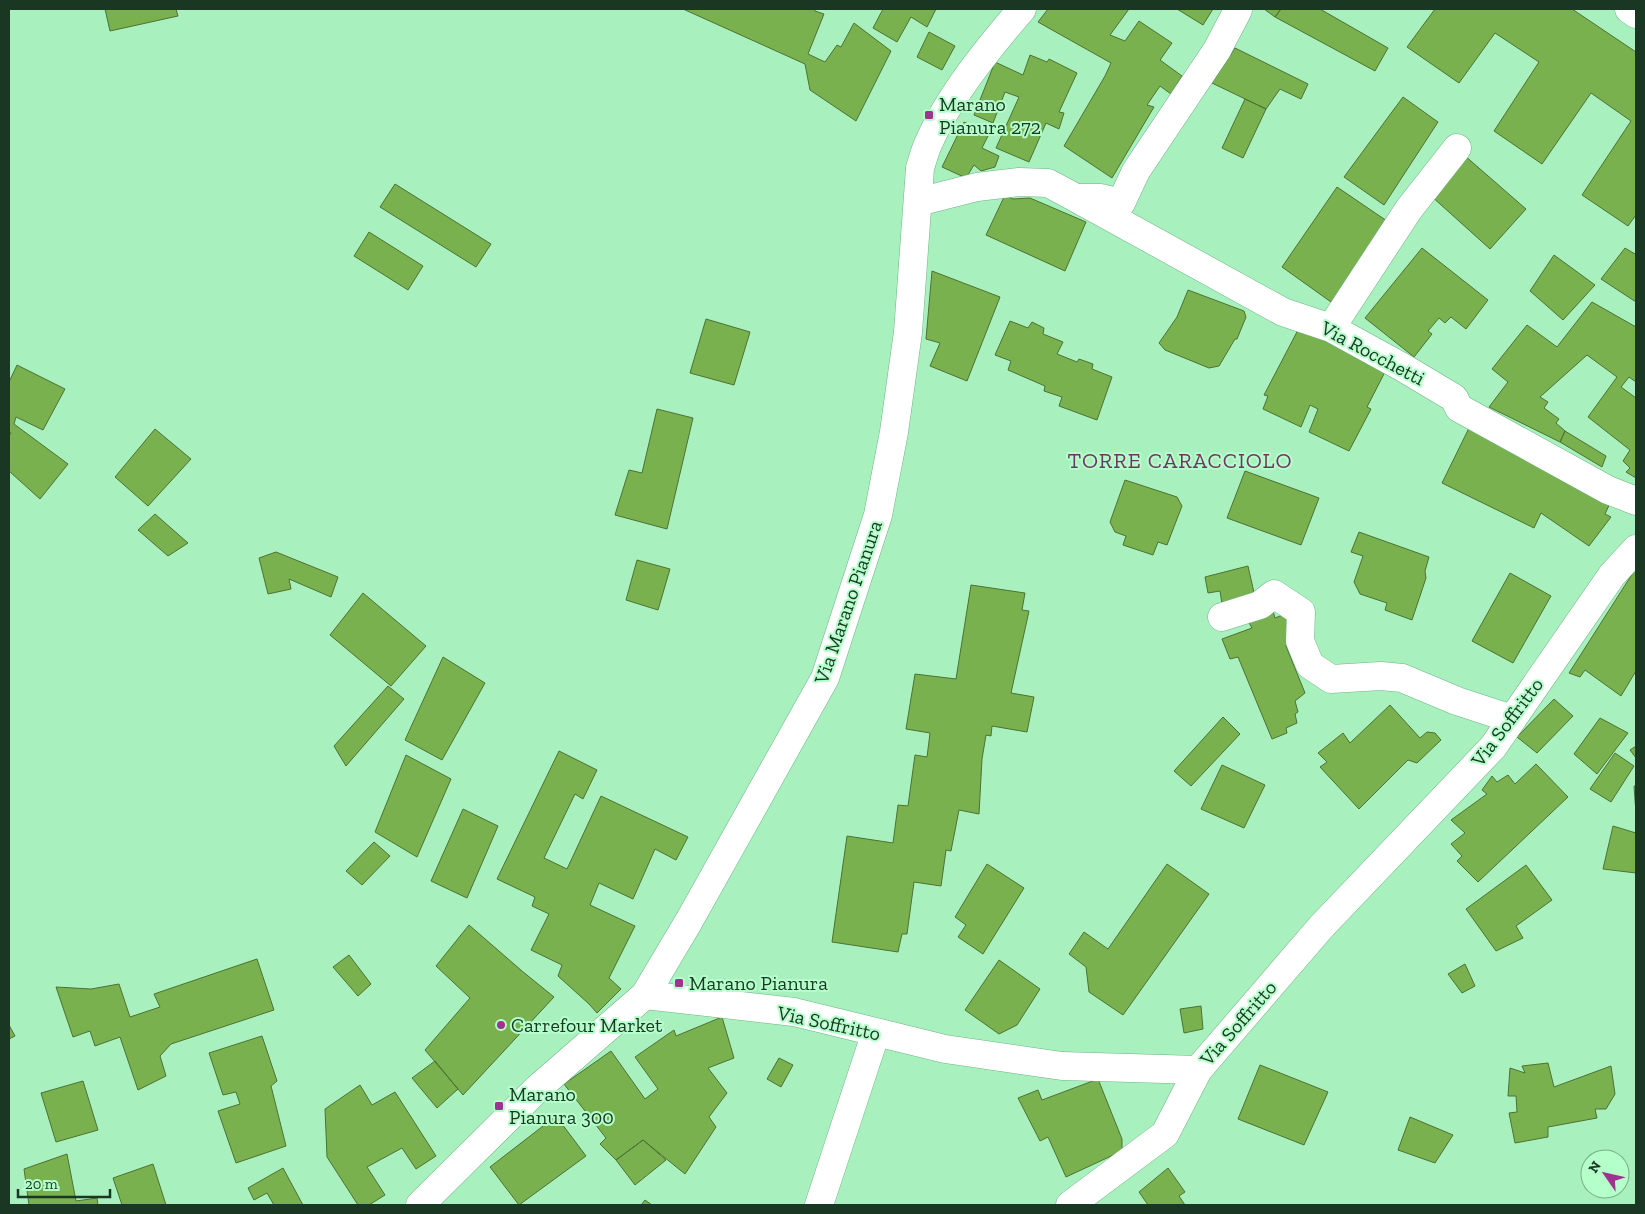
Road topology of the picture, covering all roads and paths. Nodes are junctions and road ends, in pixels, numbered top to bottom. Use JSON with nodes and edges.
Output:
{"nodes":[{"id":1,"x":1022,"y":9,"type":"edge"},
{"id":2,"x":1629,"y":9,"type":"edge"},
{"id":3,"x":1238,"y":10,"type":"dead end"},
{"id":4,"x":1636,"y":14,"type":"edge"},
{"id":5,"x":1457,"y":148,"type":"dead end"},
{"id":6,"x":1076,"y":198,"type":"junction"},
{"id":7,"x":918,"y":202,"type":"junction"},
{"id":8,"x":1331,"y":328,"type":"junction"},
{"id":9,"x":1636,"y":502,"type":"edge"},
{"id":10,"x":1636,"y":549,"type":"edge"},
{"id":11,"x":1222,"y":617,"type":"dead end"},
{"id":12,"x":1512,"y":719,"type":"junction"},
{"id":13,"x":644,"y":995,"type":"junction"},
{"id":14,"x":876,"y":1032,"type":"junction"},
{"id":15,"x":1198,"y":1070,"type":"junction"},
{"id":16,"x":420,"y":1205,"type":"edge"},
{"id":17,"x":819,"y":1205,"type":"edge"},
{"id":18,"x":1070,"y":1205,"type":"edge"}],
"edges":[{"from":1,"to":7,"type":"street","name":"Via Marano Pianura"},
{"from":2,"to":4,"type":"street"},
{"from":3,"to":6,"type":"street","name":"Via Rocchetti"},
{"from":5,"to":8,"type":"street"},
{"from":6,"to":7,"type":"street","name":"Via Rocchetti"},
{"from":6,"to":8,"type":"street","name":"Via Rocchetti"},
{"from":7,"to":13,"type":"street","name":"Via Marano Pianura"},
{"from":8,"to":9,"type":"street","name":"Via Rocchetti"},
{"from":10,"to":12,"type":"street","name":"Via Soffritto"},
{"from":11,"to":12,"type":"street"},
{"from":12,"to":15,"type":"street","name":"Via Soffritto"},
{"from":13,"to":14,"type":"street","name":"Via Soffritto"},
{"from":13,"to":16,"type":"street","name":"Via Marano Pianura"},
{"from":14,"to":15,"type":"street","name":"Via Soffritto"},
{"from":14,"to":17,"type":"street"},
{"from":15,"to":18,"type":"street"}]}
